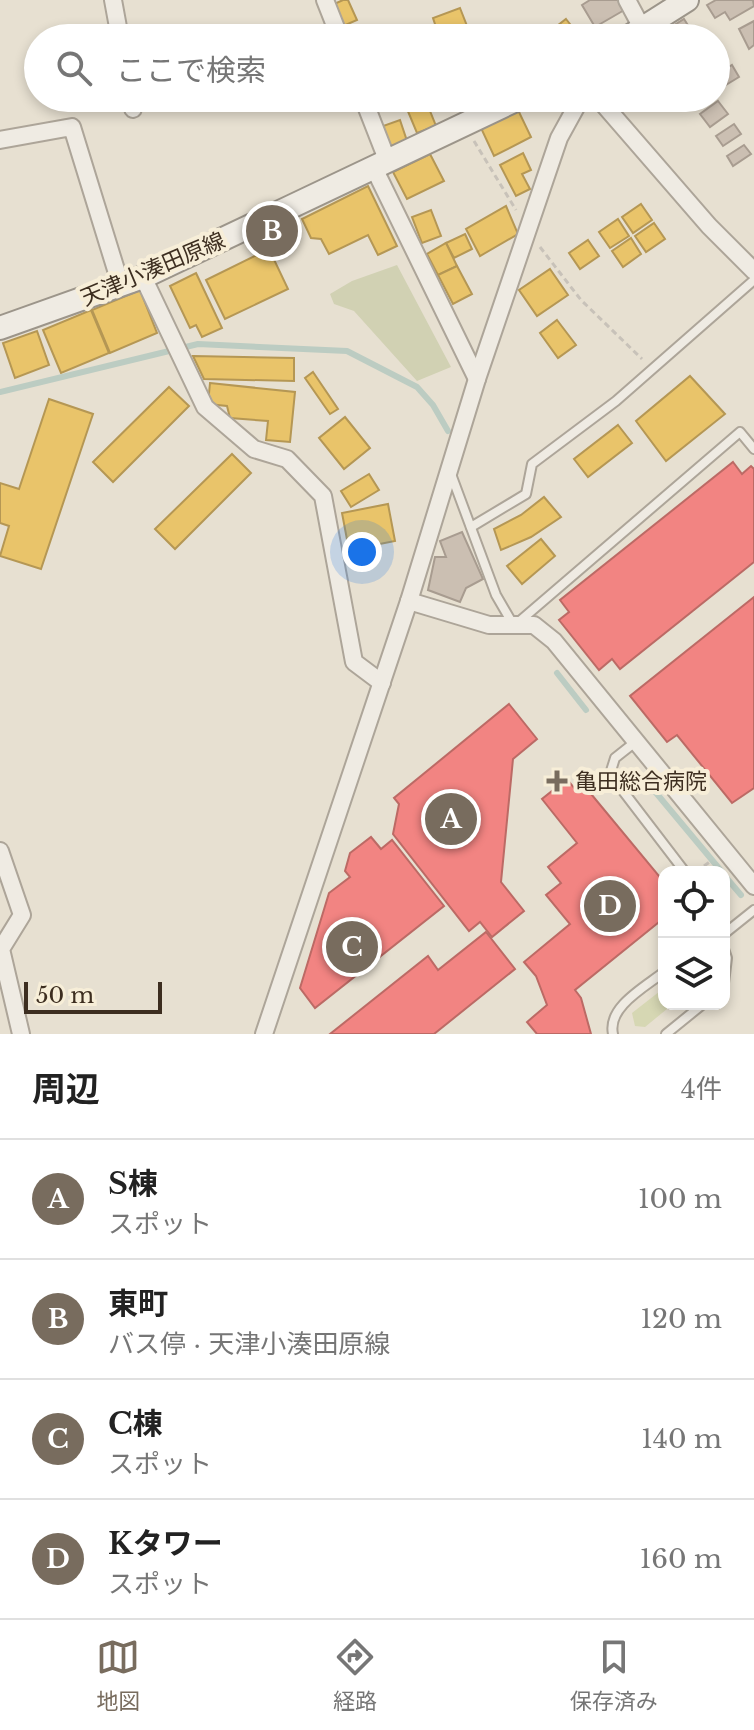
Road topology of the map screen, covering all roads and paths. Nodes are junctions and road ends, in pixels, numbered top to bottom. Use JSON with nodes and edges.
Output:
{"nodes":[{"id":1,"x":113,"y":0,"type":"edge"},
{"id":2,"x":325,"y":0,"type":"edge"},
{"id":3,"x":627,"y":0,"type":"edge"},
{"id":4,"x":687,"y":0,"type":"edge"},
{"id":5,"x":117,"y":24,"type":"edge"},
{"id":6,"x":334,"y":24,"type":"edge"},
{"id":7,"x":632,"y":24,"type":"edge"},
{"id":8,"x":648,"y":24,"type":"edge"},
{"id":9,"x":367,"y":112,"type":"edge"},
{"id":10,"x":491,"y":112,"type":"edge"},
{"id":11,"x":573,"y":112,"type":"edge"},
{"id":12,"x":610,"y":112,"type":"edge"},
{"id":13,"x":464,"y":125,"type":"junction"},
{"id":14,"x":0,"y":140,"type":"edge"},
{"id":15,"x":381,"y":165,"type":"junction"},
{"id":16,"x":529,"y":233,"type":"junction"},
{"id":17,"x":754,"y":271,"type":"edge"},
{"id":18,"x":143,"y":277,"type":"junction"},
{"id":19,"x":754,"y":280,"type":"edge"},
{"id":20,"x":121,"y":286,"type":"junction"},
{"id":21,"x":1,"y":325,"type":"edge"},
{"id":22,"x":653,"y":369,"type":"junction"},
{"id":23,"x":477,"y":379,"type":"junction"},
{"id":24,"x":754,"y":449,"type":"edge"},
{"id":25,"x":450,"y":464,"type":"junction"},
{"id":26,"x":471,"y":527,"type":"junction"},
{"id":27,"x":409,"y":601,"type":"junction"},
{"id":28,"x":514,"y":626,"type":"junction"},
{"id":29,"x":382,"y":683,"type":"junction"},
{"id":30,"x":634,"y":743,"type":"junction"},
{"id":31,"x":0,"y":851,"type":"edge"},
{"id":32,"x":680,"y":866,"type":"edge"},
{"id":33,"x":752,"y":879,"type":"edge"},
{"id":34,"x":754,"y":910,"type":"edge"},
{"id":35,"x":730,"y":926,"type":"edge"},
{"id":36,"x":658,"y":977,"type":"edge"},
{"id":37,"x":696,"y":1010,"type":"edge"},
{"id":38,"x":21,"y":1034,"type":"edge"},
{"id":39,"x":264,"y":1034,"type":"edge"},
{"id":40,"x":613,"y":1034,"type":"edge"},
{"id":41,"x":666,"y":1034,"type":"edge"}],
"edges":[{"from":1,"to":5,"type":"street"},
{"from":2,"to":6,"type":"street"},
{"from":3,"to":7,"type":"street"},
{"from":4,"to":8,"type":"main road"},
{"from":9,"to":15,"type":"street"},
{"from":10,"to":13,"type":"main road","name":"天津小湊田原線"},
{"from":11,"to":16,"type":"street"},
{"from":12,"to":17,"type":"street"},
{"from":13,"to":15,"type":"main road","name":"天津小湊田原線"},
{"from":13,"to":16,"type":"path"},
{"from":14,"to":20,"type":"street"},
{"from":15,"to":18,"type":"main road","name":"天津小湊田原線"},
{"from":15,"to":23,"type":"street"},
{"from":16,"to":22,"type":"path"},
{"from":16,"to":23,"type":"street"},
{"from":18,"to":20,"type":"main road","name":"天津小湊田原線"},
{"from":18,"to":29,"type":"street"},
{"from":19,"to":22,"type":"lane"},
{"from":20,"to":21,"type":"main road","name":"天津小湊田原線"},
{"from":22,"to":26,"type":"lane"},
{"from":23,"to":25,"type":"street"},
{"from":24,"to":28,"type":"lane"},
{"from":25,"to":26,"type":"lane"},
{"from":25,"to":27,"type":"street"},
{"from":26,"to":28,"type":"lane"},
{"from":27,"to":28,"type":"street"},
{"from":27,"to":29,"type":"street"},
{"from":28,"to":30,"type":"street"},
{"from":29,"to":39,"type":"street"},
{"from":30,"to":32,"type":"lane"},
{"from":30,"to":33,"type":"street"},
{"from":31,"to":38,"type":"street"},
{"from":34,"to":35,"type":"lane"},
{"from":36,"to":40,"type":"lane"},
{"from":37,"to":41,"type":"lane"}]}
